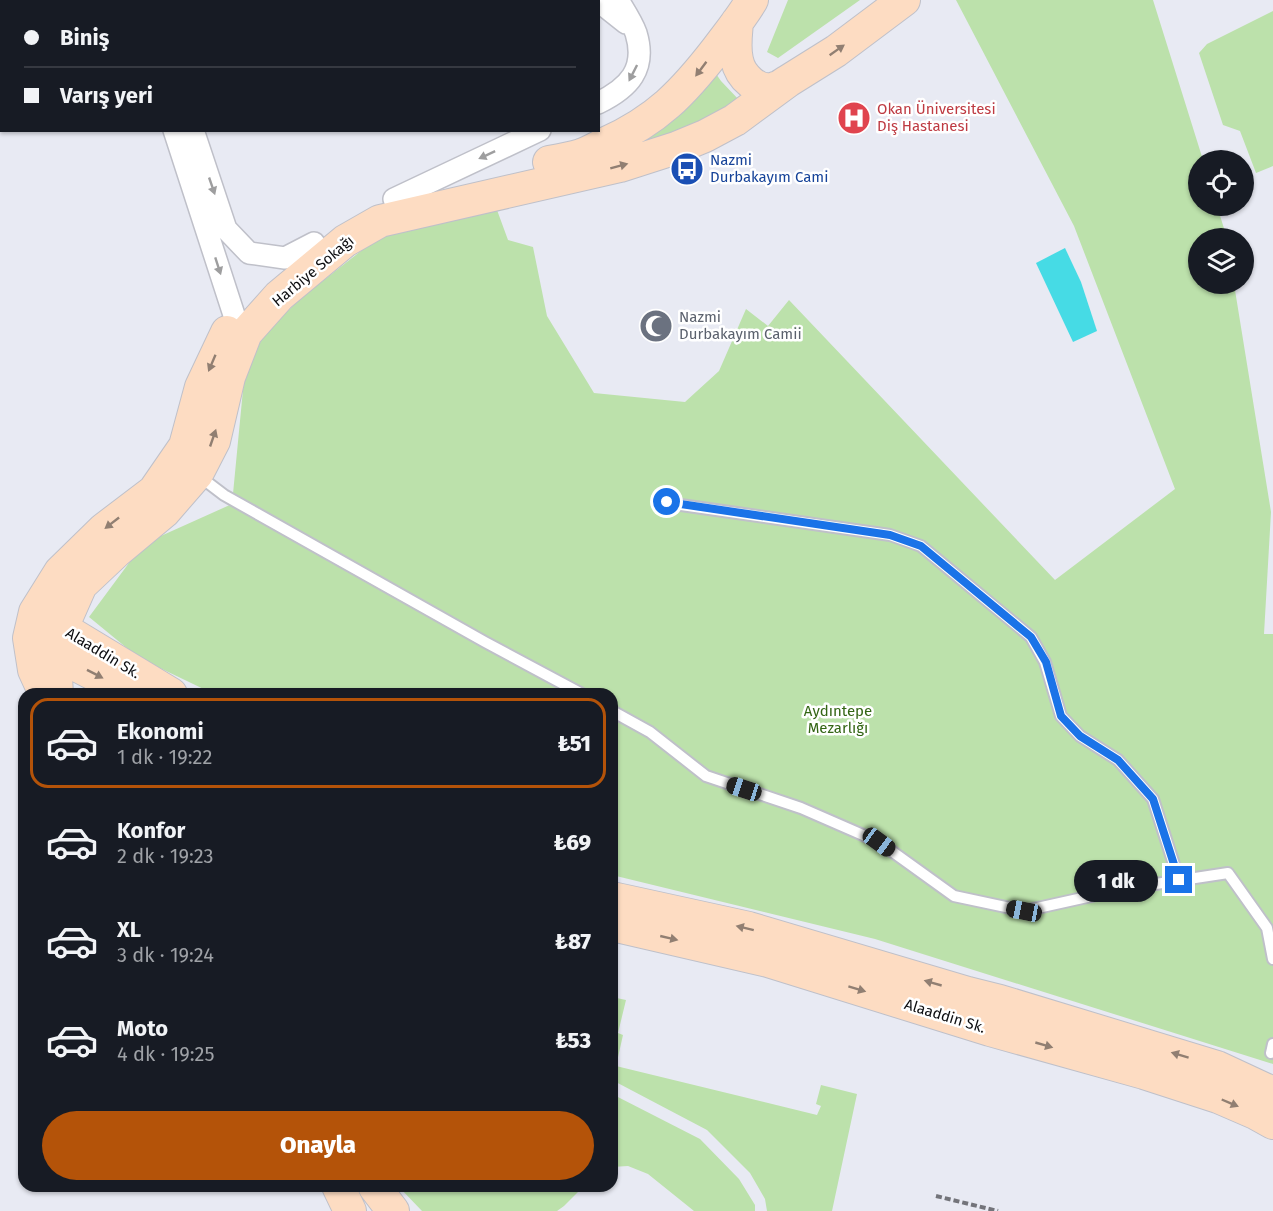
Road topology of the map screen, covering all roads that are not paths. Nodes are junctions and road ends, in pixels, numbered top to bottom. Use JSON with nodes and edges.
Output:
{"nodes":[{"id":1,"x":618,"y":0,"type":"edge"},
{"id":2,"x":600,"y":2,"type":"edge"},
{"id":3,"x":897,"y":3,"type":"edge"},
{"id":4,"x":744,"y":11,"type":"edge"},
{"id":5,"x":635,"y":31,"type":"junction"},
{"id":6,"x":788,"y":81,"type":"junction"},
{"id":7,"x":600,"y":102,"type":"edge"},
{"id":8,"x":175,"y":132,"type":"edge"},
{"id":9,"x":194,"y":132,"type":"edge"},
{"id":10,"x":536,"y":132,"type":"edge"},
{"id":11,"x":394,"y":199,"type":"junction"},
{"id":12,"x":314,"y":243,"type":"junction"},
{"id":13,"x":235,"y":318,"type":"junction"},
{"id":14,"x":197,"y":474,"type":"junction"},
{"id":15,"x":667,"y":502,"type":"dead end"},
{"id":16,"x":62,"y":628,"type":"junction"},
{"id":17,"x":31,"y":629,"type":"junction"},
{"id":18,"x":55,"y":662,"type":"junction"},
{"id":19,"x":42,"y":688,"type":"edge"},
{"id":20,"x":56,"y":688,"type":"edge"},
{"id":21,"x":120,"y":688,"type":"edge"},
{"id":22,"x":161,"y":688,"type":"edge"},
{"id":23,"x":571,"y":688,"type":"edge"},
{"id":24,"x":618,"y":714,"type":"edge"},
{"id":25,"x":1179,"y":880,"type":"junction"},
{"id":26,"x":618,"y":899,"type":"edge"},
{"id":27,"x":618,"y":926,"type":"edge"},
{"id":28,"x":1273,"y":959,"type":"edge"},
{"id":29,"x":974,"y":1015,"type":"junction"},
{"id":30,"x":1273,"y":1093,"type":"edge"},
{"id":31,"x":1273,"y":1123,"type":"edge"},
{"id":32,"x":341,"y":1192,"type":"edge"},
{"id":33,"x":379,"y":1192,"type":"edge"},
{"id":34,"x":350,"y":1211,"type":"edge"},
{"id":35,"x":393,"y":1211,"type":"edge"}],
"edges":[{"from":1,"to":5,"type":"street"},
{"from":2,"to":5,"type":"street"},
{"from":6,"to":3,"type":"street","name":"Harbiye Sokağı","one_way":true},
{"from":4,"to":6,"type":"street"},
{"from":4,"to":11,"type":"street","name":"Harbiye Sokağı","one_way":true},
{"from":5,"to":7,"type":"street","one_way":true},
{"from":14,"to":6,"type":"street","name":"Harbiye Sokağı","one_way":true},
{"from":8,"to":13,"type":"street","one_way":true},
{"from":9,"to":12,"type":"street","one_way":true},
{"from":10,"to":11,"type":"street","name":"Harbiye Sokağı","one_way":true},
{"from":11,"to":12,"type":"street","name":"Harbiye Sokağı"},
{"from":12,"to":13,"type":"street","name":"Harbiye Sokağı"},
{"from":13,"to":17,"type":"street","name":"Harbiye Sokağı","one_way":true},
{"from":14,"to":16,"type":"street","name":"Harbiye Sokağı"},
{"from":14,"to":23,"type":"lane"},
{"from":15,"to":25,"type":"lane"},
{"from":16,"to":17,"type":"street","name":"Alaaddin Sk."},
{"from":16,"to":18,"type":"street","name":"Harbiye Sokağı"},
{"from":16,"to":22,"type":"street","name":"Alaaddin Sk."},
{"from":17,"to":19,"type":"street","name":"Harbiye Sokağı"},
{"from":18,"to":20,"type":"street","name":"Harbiye Sokağı"},
{"from":18,"to":21,"type":"street","name":"Alaaddin Sk.","one_way":true},
{"from":24,"to":25,"type":"lane"},
{"from":25,"to":28,"type":"lane"},
{"from":29,"to":26,"type":"street","name":"Alaaddin Sk.","one_way":true},
{"from":27,"to":29,"type":"street","name":"Alaaddin Sk.","one_way":true},
{"from":30,"to":29,"type":"street","name":"Alaaddin Sk.","one_way":true},
{"from":29,"to":31,"type":"street","name":"Alaaddin Sk.","one_way":true},
{"from":32,"to":34,"type":"street"},
{"from":33,"to":35,"type":"street"}]}
